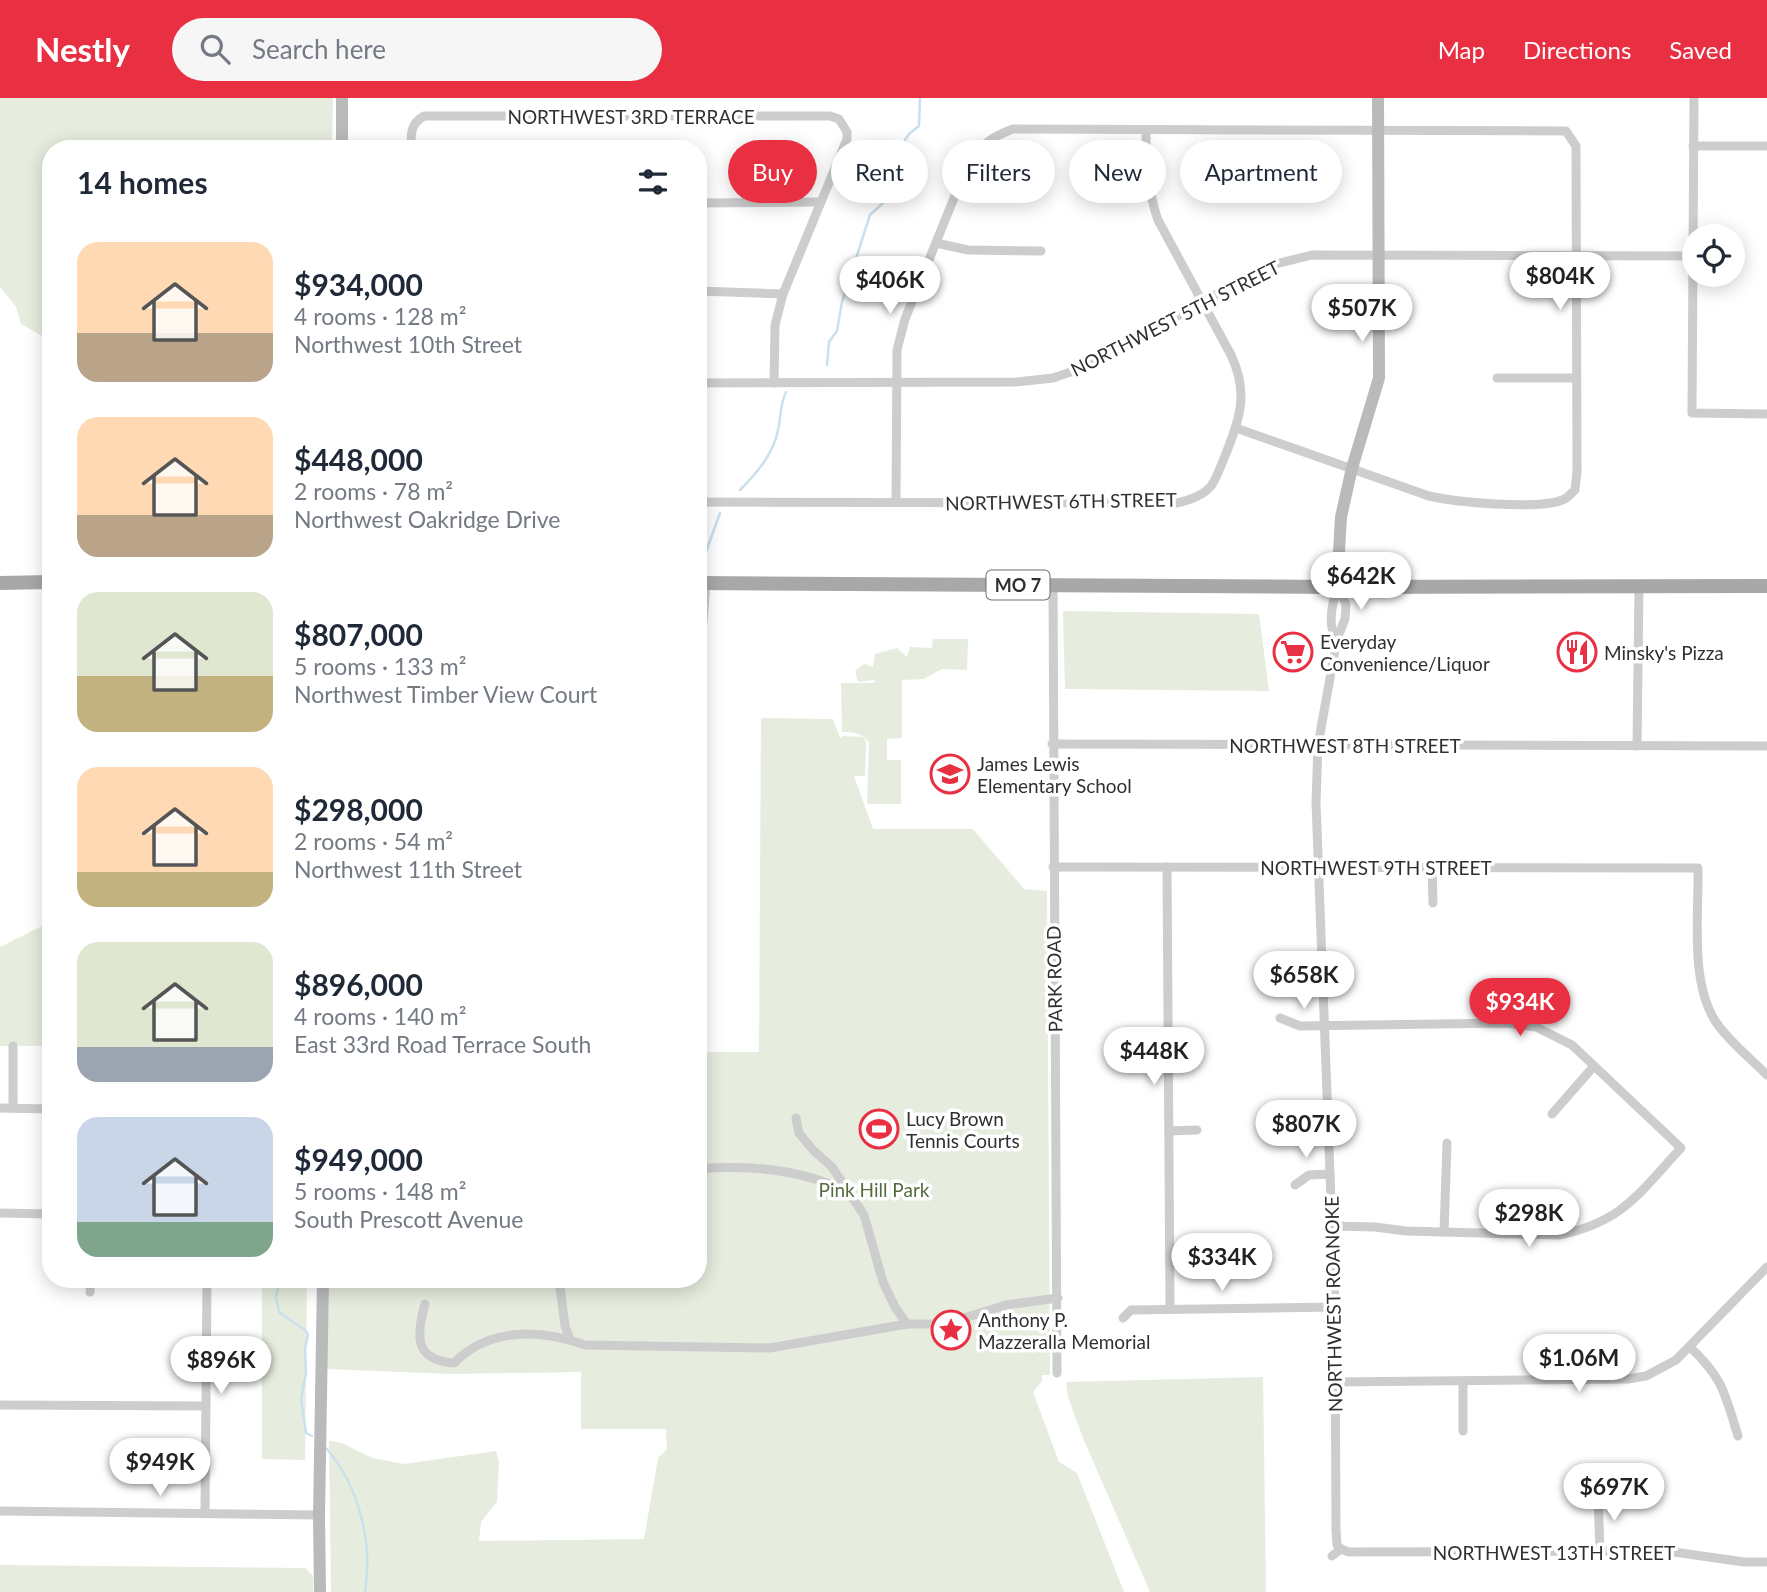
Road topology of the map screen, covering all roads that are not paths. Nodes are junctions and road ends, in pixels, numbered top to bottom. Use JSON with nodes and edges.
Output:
{"nodes":[{"id":1,"x":342,"y":98,"type":"edge"},
{"id":2,"x":1378,"y":98,"type":"edge"},
{"id":3,"x":1694,"y":98,"type":"edge"},
{"id":4,"x":1146,"y":130,"type":"junction"},
{"id":5,"x":1378,"y":130,"type":"junction"},
{"id":6,"x":342,"y":140,"type":"edge"},
{"id":7,"x":411,"y":140,"type":"edge"},
{"id":8,"x":1693,"y":146,"type":"junction"},
{"id":9,"x":1767,"y":146,"type":"edge"},
{"id":10,"x":820,"y":202,"type":"junction"},
{"id":11,"x":707,"y":203,"type":"edge"},
{"id":12,"x":1693,"y":224,"type":"edge"},
{"id":13,"x":936,"y":243,"type":"junction"},
{"id":14,"x":1041,"y":251,"type":"dead end"},
{"id":15,"x":1378,"y":255,"type":"junction"},
{"id":16,"x":1575,"y":255,"type":"junction"},
{"id":17,"x":1682,"y":256,"type":"edge"},
{"id":18,"x":1693,"y":287,"type":"edge"},
{"id":19,"x":707,"y":291,"type":"edge"},
{"id":20,"x":783,"y":294,"type":"junction"},
{"id":21,"x":1203,"y":302,"type":"junction"},
{"id":22,"x":1497,"y":378,"type":"dead end"},
{"id":23,"x":1575,"y":378,"type":"junction"},
{"id":24,"x":707,"y":383,"type":"edge"},
{"id":25,"x":774,"y":383,"type":"junction"},
{"id":26,"x":896,"y":383,"type":"junction"},
{"id":27,"x":1767,"y":414,"type":"edge"},
{"id":28,"x":1236,"y":428,"type":"junction"},
{"id":29,"x":1352,"y":468,"type":"junction"},
{"id":30,"x":707,"y":502,"type":"edge"},
{"id":31,"x":896,"y":502,"type":"junction"},
{"id":32,"x":0,"y":583,"type":"edge"},
{"id":33,"x":42,"y":583,"type":"edge"},
{"id":34,"x":707,"y":583,"type":"edge"},
{"id":35,"x":1053,"y":585,"type":"junction"},
{"id":36,"x":1639,"y":585,"type":"junction"},
{"id":37,"x":1767,"y":586,"type":"edge"},
{"id":38,"x":1337,"y":587,"type":"junction"},
{"id":39,"x":1052,"y":744,"type":"junction"},
{"id":40,"x":1318,"y":746,"type":"junction"},
{"id":41,"x":1637,"y":746,"type":"junction"},
{"id":42,"x":1767,"y":746,"type":"edge"},
{"id":43,"x":1053,"y":867,"type":"junction"},
{"id":44,"x":1167,"y":867,"type":"junction"},
{"id":45,"x":1318,"y":867,"type":"junction"},
{"id":46,"x":1433,"y":868,"type":"junction"},
{"id":47,"x":1433,"y":904,"type":"dead end"},
{"id":48,"x":1280,"y":1018,"type":"dead end"},
{"id":49,"x":1323,"y":1027,"type":"junction"},
{"id":50,"x":13,"y":1046,"type":"dead end"},
{"id":51,"x":1594,"y":1066,"type":"junction"},
{"id":52,"x":1767,"y":1075,"type":"edge"},
{"id":53,"x":0,"y":1108,"type":"edge"},
{"id":54,"x":13,"y":1108,"type":"junction"},
{"id":55,"x":42,"y":1108,"type":"edge"},
{"id":56,"x":1552,"y":1114,"type":"dead end"},
{"id":57,"x":796,"y":1118,"type":"dead end"},
{"id":58,"x":1196,"y":1130,"type":"dead end"},
{"id":59,"x":1169,"y":1131,"type":"junction"},
{"id":60,"x":1447,"y":1143,"type":"dead end"},
{"id":61,"x":707,"y":1168,"type":"edge"},
{"id":62,"x":1330,"y":1174,"type":"junction"},
{"id":63,"x":1295,"y":1185,"type":"dead end"},
{"id":64,"x":846,"y":1191,"type":"junction"},
{"id":65,"x":0,"y":1213,"type":"edge"},
{"id":66,"x":42,"y":1214,"type":"edge"},
{"id":67,"x":1333,"y":1226,"type":"junction"},
{"id":68,"x":1444,"y":1232,"type":"junction"},
{"id":69,"x":1767,"y":1267,"type":"edge"},
{"id":70,"x":90,"y":1288,"type":"edge"},
{"id":71,"x":207,"y":1288,"type":"edge"},
{"id":72,"x":323,"y":1288,"type":"edge"},
{"id":73,"x":560,"y":1288,"type":"edge"},
{"id":74,"x":90,"y":1292,"type":"dead end"},
{"id":75,"x":1058,"y":1298,"type":"junction"},
{"id":76,"x":425,"y":1304,"type":"dead end"},
{"id":77,"x":1335,"y":1307,"type":"junction"},
{"id":78,"x":1170,"y":1308,"type":"junction"},
{"id":79,"x":1123,"y":1318,"type":"dead end"},
{"id":80,"x":907,"y":1324,"type":"junction"},
{"id":81,"x":570,"y":1339,"type":"junction"},
{"id":82,"x":1690,"y":1347,"type":"junction"},
{"id":83,"x":1057,"y":1373,"type":"dead end"},
{"id":84,"x":1463,"y":1381,"type":"junction"},
{"id":85,"x":1336,"y":1382,"type":"junction"},
{"id":86,"x":0,"y":1405,"type":"edge"},
{"id":87,"x":206,"y":1406,"type":"junction"},
{"id":88,"x":1463,"y":1431,"type":"dead end"},
{"id":89,"x":1738,"y":1436,"type":"dead end"},
{"id":90,"x":1598,"y":1495,"type":"dead end"},
{"id":91,"x":0,"y":1511,"type":"edge"},
{"id":92,"x":205,"y":1513,"type":"junction"},
{"id":93,"x":319,"y":1514,"type":"junction"},
{"id":94,"x":1341,"y":1549,"type":"junction"},
{"id":95,"x":1600,"y":1552,"type":"junction"},
{"id":96,"x":1332,"y":1556,"type":"dead end"},
{"id":97,"x":1767,"y":1562,"type":"edge"},
{"id":98,"x":320,"y":1592,"type":"edge"}],
"edges":[{"from":1,"to":6,"type":"street"},
{"from":2,"to":5,"type":"street"},
{"from":3,"to":8,"type":"street"},
{"from":4,"to":5,"type":"street"},
{"from":4,"to":13,"type":"street"},
{"from":4,"to":21,"type":"street","name":"NORTHWEST 6TH STREET"},
{"from":5,"to":15,"type":"street"},
{"from":5,"to":16,"type":"street"},
{"from":7,"to":10,"type":"street","name":"NORTHWEST 3RD TERRACE"},
{"from":8,"to":9,"type":"street"},
{"from":8,"to":12,"type":"street"},
{"from":10,"to":11,"type":"street"},
{"from":10,"to":20,"type":"street"},
{"from":13,"to":14,"type":"street"},
{"from":13,"to":26,"type":"street"},
{"from":15,"to":16,"type":"street","name":"NORTHWEST 5TH STREET"},
{"from":15,"to":21,"type":"street","name":"NORTHWEST 5TH STREET"},
{"from":15,"to":29,"type":"street"},
{"from":16,"to":17,"type":"street","name":"NORTHWEST 5TH STREET"},
{"from":16,"to":23,"type":"street"},
{"from":18,"to":27,"type":"street"},
{"from":19,"to":20,"type":"street"},
{"from":20,"to":25,"type":"street"},
{"from":21,"to":26,"type":"street","name":"NORTHWEST 5TH STREET"},
{"from":21,"to":28,"type":"street","name":"NORTHWEST 6TH STREET"},
{"from":22,"to":23,"type":"street"},
{"from":23,"to":29,"type":"street"},
{"from":24,"to":25,"type":"street","name":"NORTHWEST 5TH STREET"},
{"from":25,"to":26,"type":"street","name":"NORTHWEST 5TH STREET"},
{"from":26,"to":31,"type":"street"},
{"from":28,"to":29,"type":"street"},
{"from":28,"to":31,"type":"street","name":"NORTHWEST 6TH STREET"},
{"from":29,"to":38,"type":"street"},
{"from":30,"to":31,"type":"street","name":"NORTHWEST 6TH STREET"},
{"from":32,"to":33,"type":"main road"},
{"from":34,"to":35,"type":"main road","number":"MO 7"},
{"from":35,"to":38,"type":"main road","number":"MO 7"},
{"from":35,"to":39,"type":"street","name":"PARK ROAD"},
{"from":36,"to":37,"type":"main road","number":"MO 7"},
{"from":36,"to":38,"type":"main road","number":"MO 7"},
{"from":36,"to":41,"type":"street"},
{"from":38,"to":40,"type":"street","name":"NORTHWEST ROANOKE"},
{"from":39,"to":40,"type":"street","name":"NORTHWEST 8TH STREET"},
{"from":39,"to":43,"type":"street","name":"PARK ROAD"},
{"from":40,"to":41,"type":"street","name":"NORTHWEST 8TH STREET"},
{"from":40,"to":45,"type":"street","name":"NORTHWEST ROANOKE"},
{"from":41,"to":42,"type":"street","name":"NORTHWEST 8TH STREET"},
{"from":43,"to":44,"type":"street","name":"NORTHWEST 9TH STREET"},
{"from":43,"to":75,"type":"street","name":"PARK ROAD"},
{"from":44,"to":45,"type":"street","name":"NORTHWEST 9TH STREET"},
{"from":44,"to":59,"type":"street"},
{"from":45,"to":46,"type":"street","name":"NORTHWEST 9TH STREET"},
{"from":45,"to":49,"type":"street","name":"NORTHWEST ROANOKE"},
{"from":46,"to":47,"type":"street"},
{"from":46,"to":52,"type":"street","name":"NORTHWEST 9TH STREET"},
{"from":48,"to":49,"type":"street"},
{"from":49,"to":51,"type":"street"},
{"from":49,"to":62,"type":"street","name":"NORTHWEST ROANOKE"},
{"from":50,"to":54,"type":"street"},
{"from":51,"to":56,"type":"street"},
{"from":51,"to":68,"type":"street"},
{"from":53,"to":54,"type":"street"},
{"from":54,"to":55,"type":"street"},
{"from":57,"to":64,"type":"street"},
{"from":58,"to":59,"type":"street"},
{"from":59,"to":78,"type":"street"},
{"from":60,"to":68,"type":"street"},
{"from":61,"to":64,"type":"street"},
{"from":62,"to":63,"type":"street"},
{"from":62,"to":67,"type":"street","name":"NORTHWEST ROANOKE"},
{"from":64,"to":80,"type":"street"},
{"from":65,"to":66,"type":"street"},
{"from":67,"to":68,"type":"street"},
{"from":67,"to":77,"type":"street","name":"NORTHWEST ROANOKE"},
{"from":69,"to":82,"type":"street"},
{"from":70,"to":74,"type":"street"},
{"from":71,"to":87,"type":"street"},
{"from":72,"to":93,"type":"street"},
{"from":73,"to":81,"type":"street"},
{"from":75,"to":80,"type":"street"},
{"from":75,"to":83,"type":"street","name":"PARK ROAD"},
{"from":76,"to":81,"type":"street"},
{"from":77,"to":78,"type":"street"},
{"from":77,"to":85,"type":"street","name":"NORTHWEST ROANOKE"},
{"from":78,"to":79,"type":"street"},
{"from":80,"to":81,"type":"street"},
{"from":82,"to":84,"type":"street"},
{"from":82,"to":89,"type":"street"},
{"from":84,"to":85,"type":"street"},
{"from":84,"to":88,"type":"street"},
{"from":85,"to":94,"type":"street","name":"NORTHWEST ROANOKE"},
{"from":86,"to":87,"type":"street"},
{"from":87,"to":92,"type":"street"},
{"from":90,"to":95,"type":"street"},
{"from":91,"to":92,"type":"street"},
{"from":92,"to":93,"type":"street"},
{"from":93,"to":98,"type":"street"},
{"from":94,"to":95,"type":"street","name":"NORTHWEST 13TH STREET"},
{"from":94,"to":96,"type":"street"},
{"from":95,"to":97,"type":"street","name":"NORTHWEST 13TH STREET"}]}
